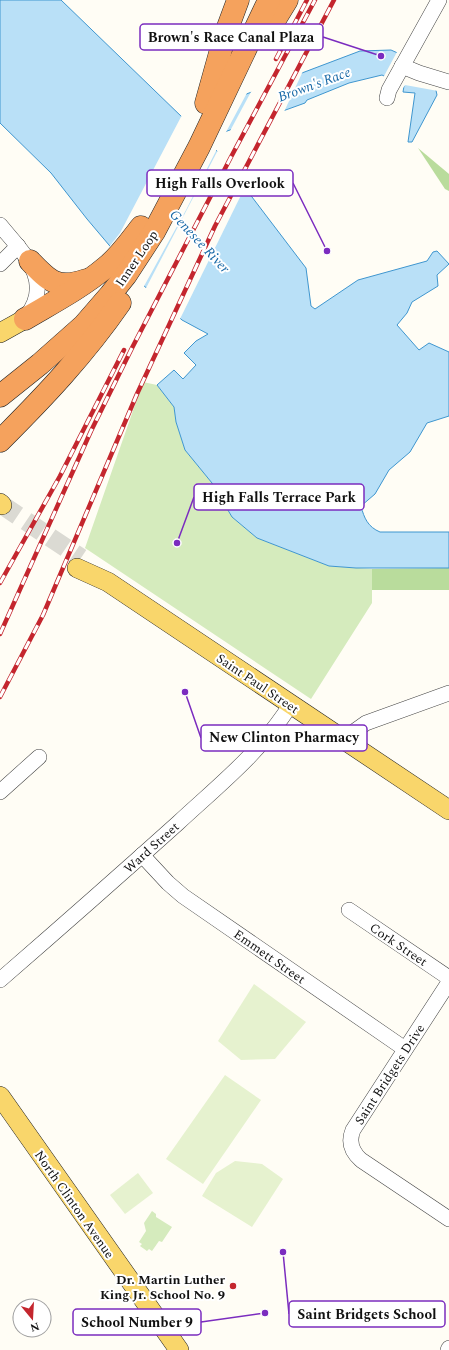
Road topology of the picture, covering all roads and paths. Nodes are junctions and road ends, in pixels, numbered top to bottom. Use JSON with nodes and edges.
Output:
{"nodes":[{"id":1,"x":238,"y":0,"type":"edge"},
{"id":2,"x":254,"y":0,"type":"edge"},
{"id":3,"x":269,"y":0,"type":"edge"},
{"id":4,"x":287,"y":0,"type":"edge"},
{"id":5,"x":439,"y":0,"type":"edge"},
{"id":6,"x":402,"y":66,"type":"junction"},
{"id":7,"x":444,"y":81,"type":"edge"},
{"id":8,"x":387,"y":98,"type":"dead end"},
{"id":9,"x":215,"y":100,"type":"junction"},
{"id":10,"x":0,"y":225,"type":"edge"},
{"id":11,"x":24,"y":254,"type":"junction"},
{"id":12,"x":0,"y":264,"type":"edge"},
{"id":13,"x":124,"y":269,"type":"junction"},
{"id":14,"x":96,"y":275,"type":"junction"},
{"id":15,"x":25,"y":319,"type":"junction"},
{"id":16,"x":0,"y":333,"type":"edge"},
{"id":17,"x":0,"y":378,"type":"edge"},
{"id":18,"x":0,"y":396,"type":"edge"},
{"id":19,"x":0,"y":441,"type":"edge"},
{"id":20,"x":79,"y":563,"type":"tunnel mouth"},
{"id":21,"x":449,"y":693,"type":"edge"},
{"id":22,"x":291,"y":704,"type":"junction"},
{"id":23,"x":346,"y":740,"type":"junction"},
{"id":24,"x":40,"y":757,"type":"dead end"},
{"id":25,"x":0,"y":792,"type":"edge"},
{"id":26,"x":449,"y":810,"type":"edge"},
{"id":27,"x":142,"y":855,"type":"junction"},
{"id":28,"x":349,"y":910,"type":"dead end"},
{"id":29,"x":449,"y":978,"type":"edge"},
{"id":30,"x":0,"y":980,"type":"edge"},
{"id":31,"x":449,"y":982,"type":"edge"},
{"id":32,"x":405,"y":1049,"type":"junction"},
{"id":33,"x":0,"y":1096,"type":"edge"},
{"id":34,"x":449,"y":1219,"type":"edge"},
{"id":35,"x":178,"y":1350,"type":"edge"}],
"edges":[{"from":1,"to":9,"type":"highway"},
{"from":2,"to":9,"type":"highway","name":"Inner Loop"},
{"from":3,"to":9,"type":"highway","name":"Inner Loop"},
{"from":4,"to":9,"type":"highway"},
{"from":5,"to":6,"type":"street"},
{"from":6,"to":7,"type":"street"},
{"from":6,"to":8,"type":"street"},
{"from":9,"to":13,"type":"highway","name":"Inner Loop"},
{"from":9,"to":13,"type":"highway","name":"Inner Loop"},
{"from":10,"to":11,"type":"street"},
{"from":11,"to":12,"type":"street"},
{"from":11,"to":14,"type":"highway"},
{"from":11,"to":15,"type":"street"},
{"from":13,"to":14,"type":"highway"},
{"from":13,"to":17,"type":"highway","name":"Inner Loop"},
{"from":13,"to":18,"type":"highway","name":"Inner Loop"},
{"from":13,"to":19,"type":"highway"},
{"from":14,"to":15,"type":"highway"},
{"from":15,"to":16,"type":"main road"},
{"from":20,"to":22,"type":"main road","name":"Saint Paul Street"},
{"from":21,"to":23,"type":"street"},
{"from":22,"to":23,"type":"main road","name":"Saint Paul Street"},
{"from":22,"to":27,"type":"street","name":"Ward Street"},
{"from":23,"to":26,"type":"main road","name":"Saint Paul Street"},
{"from":24,"to":25,"type":"street"},
{"from":27,"to":30,"type":"street","name":"Ward Street"},
{"from":27,"to":32,"type":"street","name":"Emmett Street"},
{"from":28,"to":29,"type":"street","name":"Cork Street"},
{"from":31,"to":32,"type":"street","name":"Saint Bridgets Drive"},
{"from":32,"to":34,"type":"street","name":"Saint Bridgets Drive"},
{"from":33,"to":35,"type":"main road","name":"North Clinton Avenue"}]}
